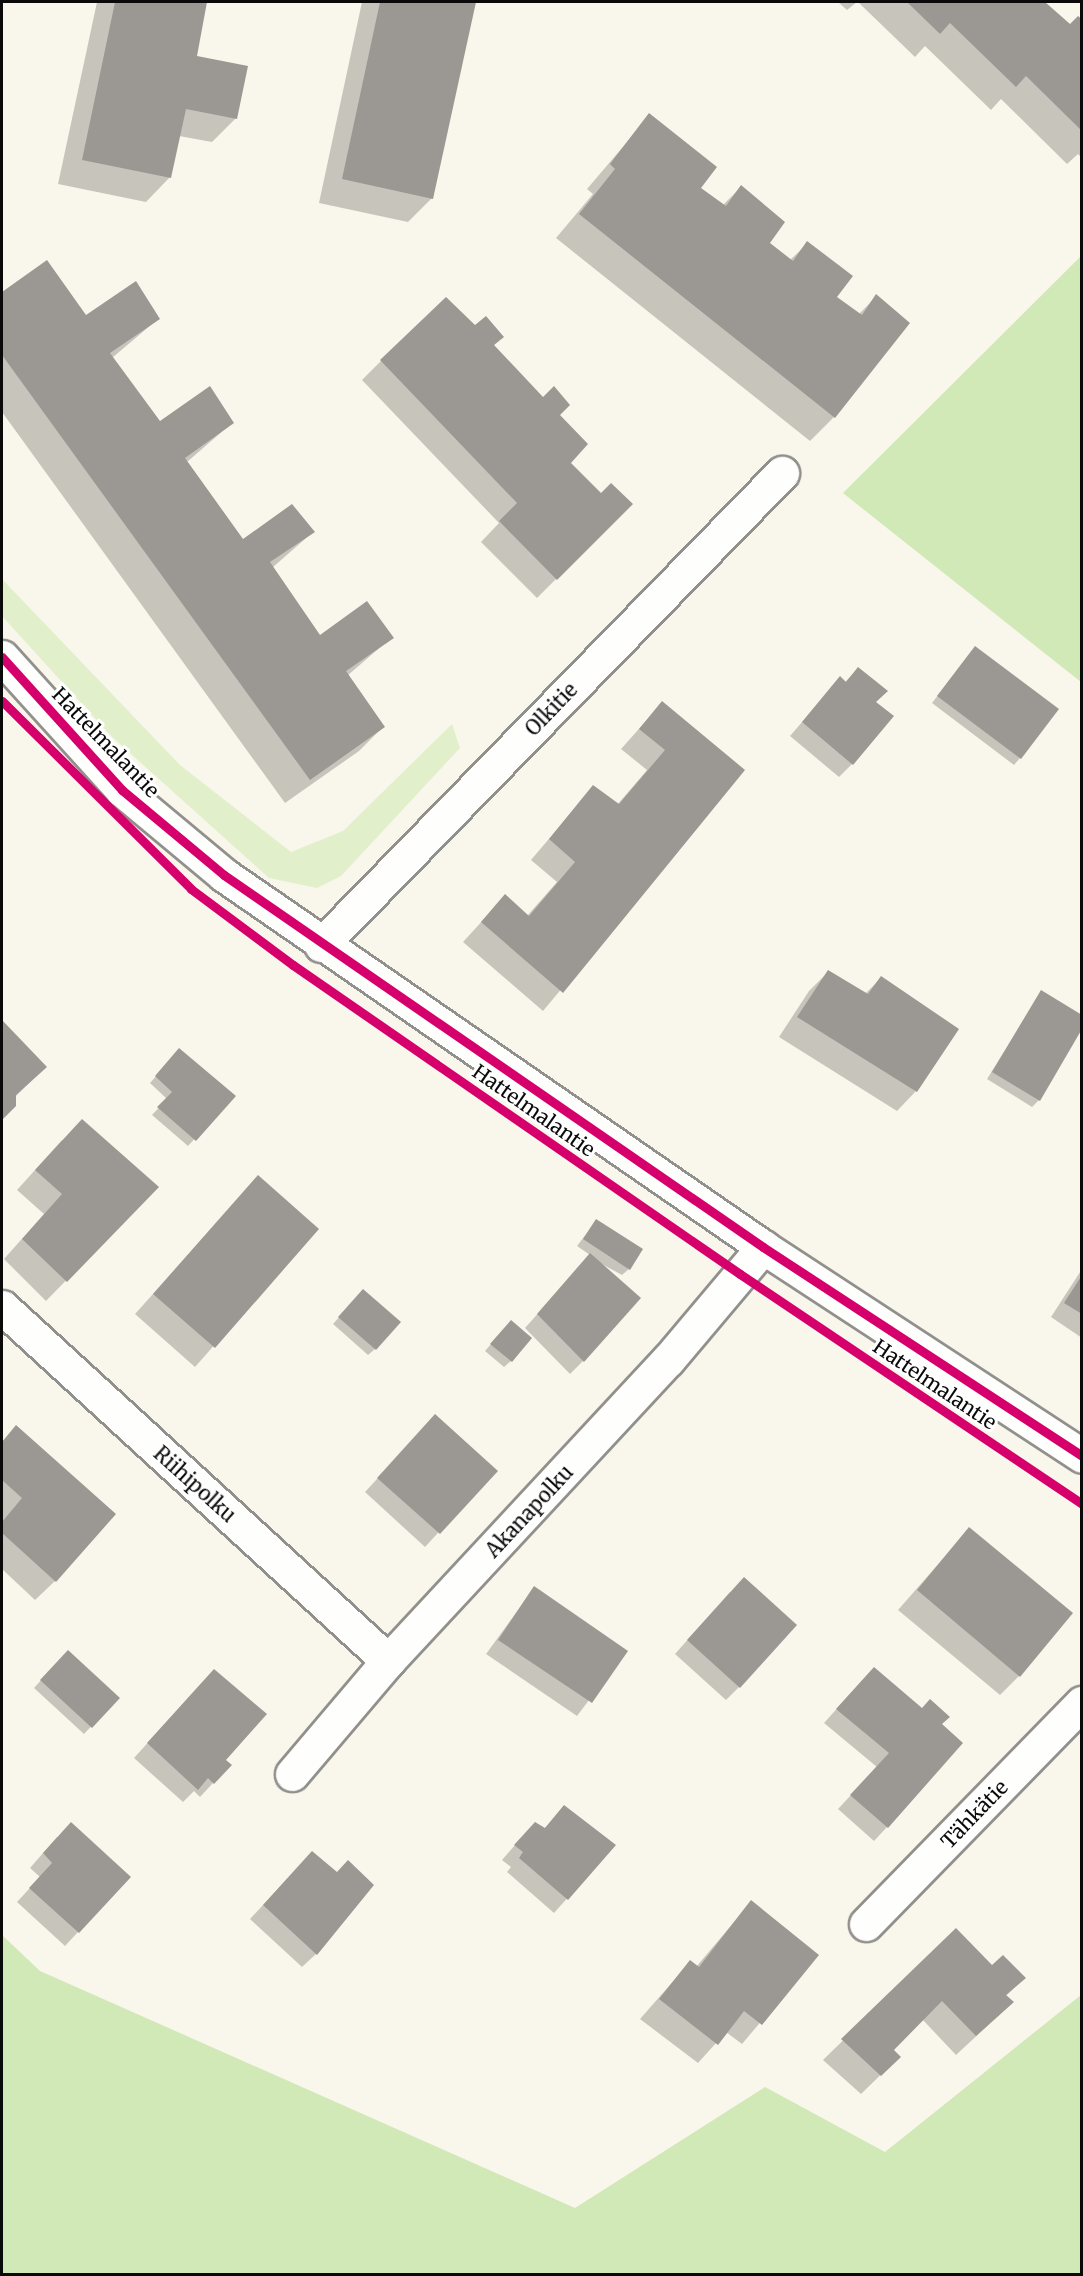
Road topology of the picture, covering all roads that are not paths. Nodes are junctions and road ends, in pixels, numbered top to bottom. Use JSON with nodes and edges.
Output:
{"nodes":[{"id":1,"x":782,"y":473,"type":"dead end"},
{"id":2,"x":2,"y":657,"type":"edge"},
{"id":3,"x":321,"y":945,"type":"junction"},
{"id":4,"x":763,"y":1247,"type":"junction"},
{"id":5,"x":2,"y":1307,"type":"edge"},
{"id":6,"x":1082,"y":1455,"type":"edge"},
{"id":7,"x":388,"y":1661,"type":"junction"},
{"id":8,"x":1082,"y":1703,"type":"edge"},
{"id":9,"x":292,"y":1774,"type":"dead end"},
{"id":10,"x":866,"y":1924,"type":"dead end"}],
"edges":[{"from":1,"to":3,"type":"street","name":"Olkitie"},
{"from":2,"to":3,"type":"street","name":"Hattelmalantie"},
{"from":3,"to":4,"type":"street","name":"Hattelmalantie"},
{"from":4,"to":6,"type":"street","name":"Hattelmalantie"},
{"from":4,"to":7,"type":"street","name":"Akanapolku"},
{"from":5,"to":7,"type":"street","name":"Riihipolku"},
{"from":7,"to":9,"type":"street","name":"Akanapolku"},
{"from":8,"to":10,"type":"street","name":"Tähkätie"}]}
